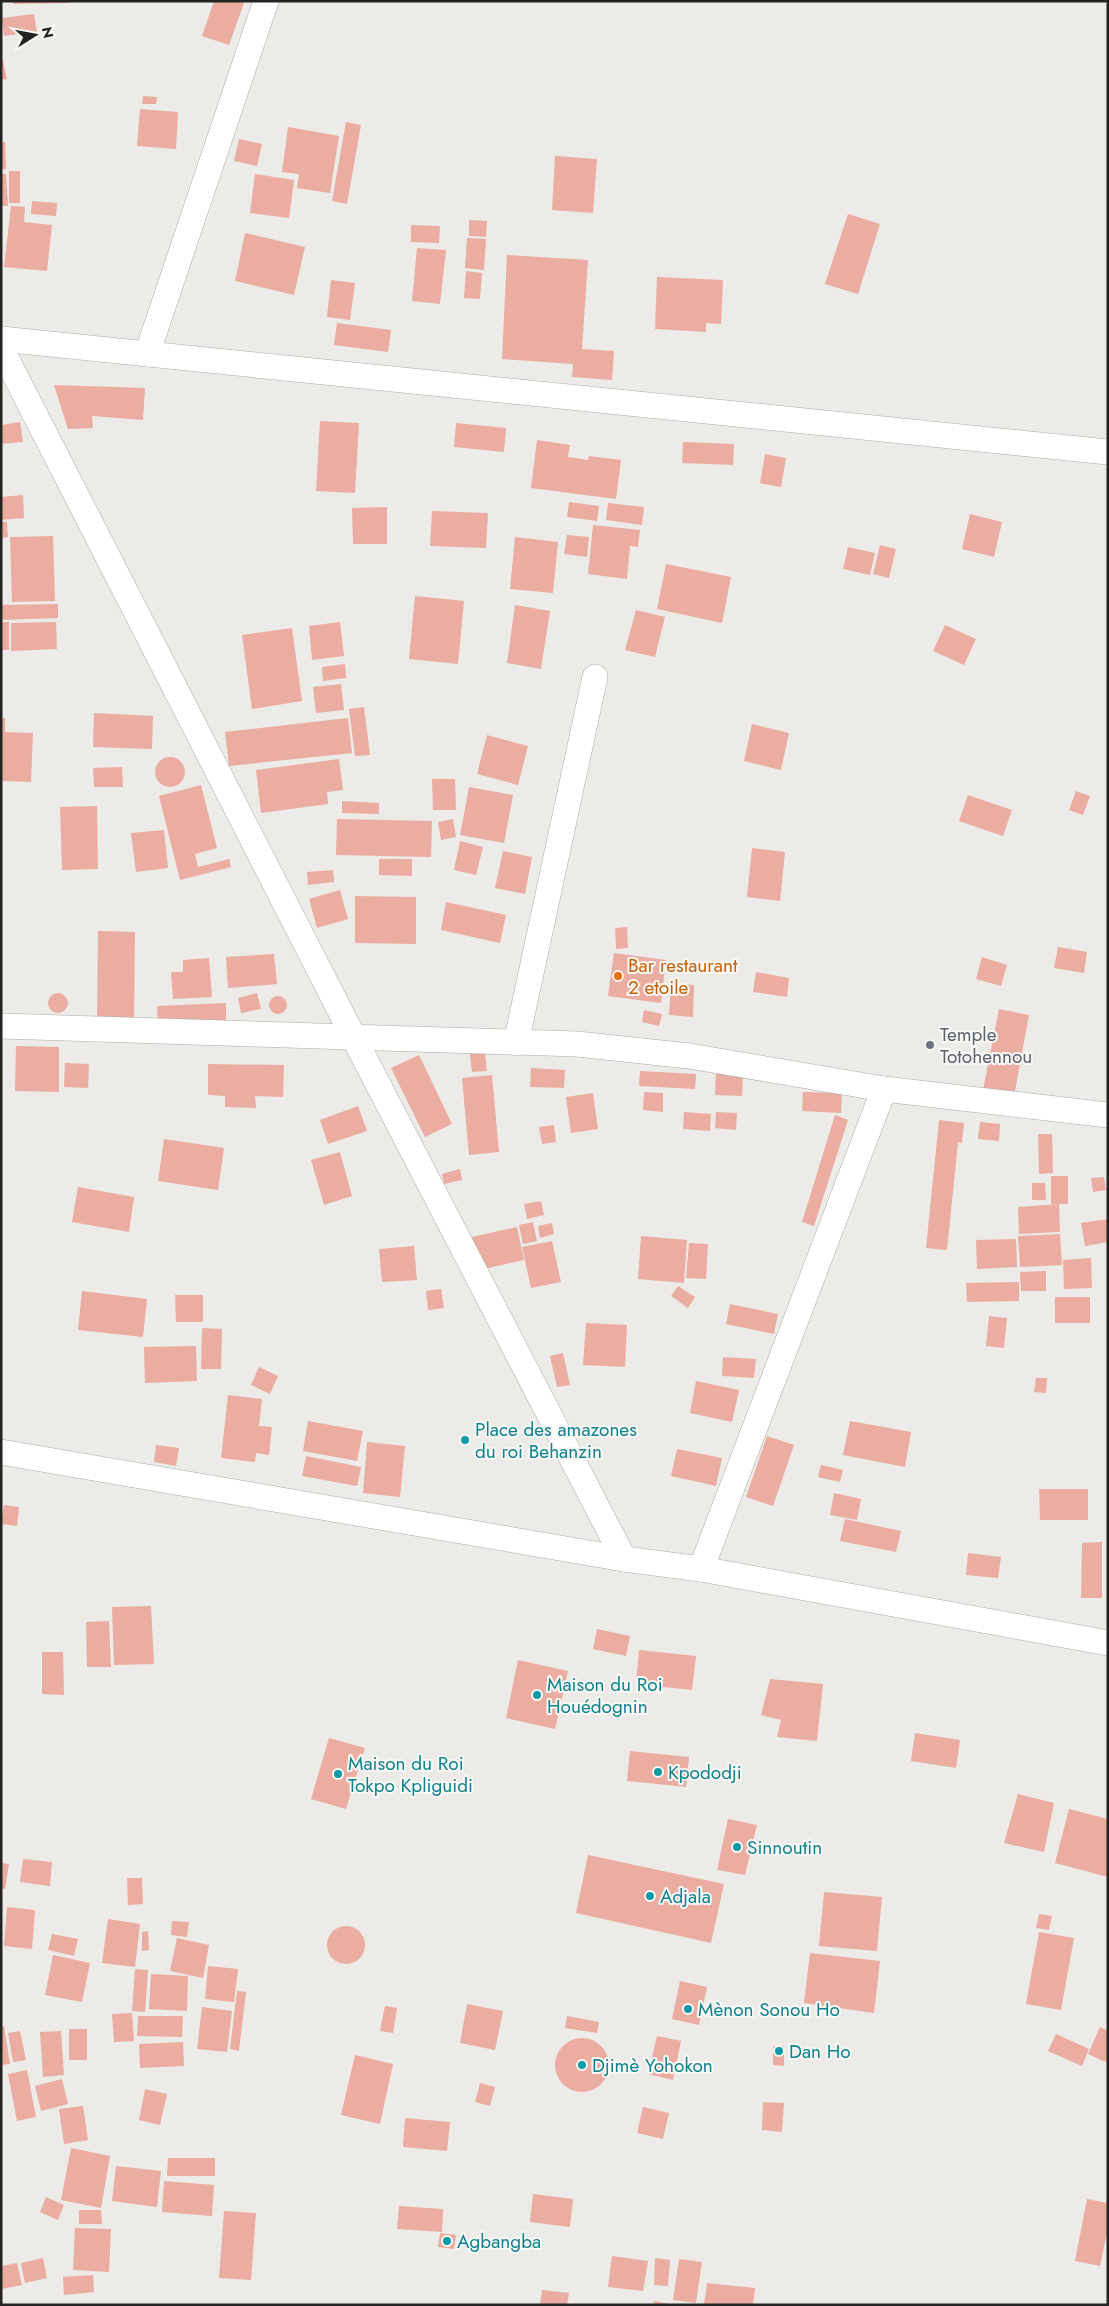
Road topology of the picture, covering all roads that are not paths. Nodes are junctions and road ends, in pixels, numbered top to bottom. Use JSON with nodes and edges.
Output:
{"nodes":[{"id":1,"x":266,"y":1,"type":"edge"},
{"id":2,"x":1,"y":339,"type":"edge"},
{"id":3,"x":1,"y":348,"type":"edge"},
{"id":4,"x":147,"y":354,"type":"junction"},
{"id":5,"x":1108,"y":452,"type":"edge"},
{"id":6,"x":595,"y":677,"type":"dead end"},
{"id":7,"x":1,"y":1026,"type":"edge"},
{"id":8,"x":354,"y":1038,"type":"junction"},
{"id":9,"x":516,"y":1043,"type":"junction"},
{"id":10,"x":884,"y":1089,"type":"junction"},
{"id":11,"x":1108,"y":1115,"type":"edge"},
{"id":12,"x":1,"y":1452,"type":"edge"},
{"id":13,"x":624,"y":1558,"type":"junction"},
{"id":14,"x":701,"y":1569,"type":"junction"},
{"id":15,"x":1108,"y":1643,"type":"edge"}],
"edges":[{"from":1,"to":4,"type":"street"},
{"from":2,"to":4,"type":"street"},
{"from":3,"to":8,"type":"street"},
{"from":4,"to":5,"type":"street"},
{"from":6,"to":9,"type":"street"},
{"from":7,"to":8,"type":"street"},
{"from":8,"to":9,"type":"street"},
{"from":8,"to":13,"type":"street"},
{"from":9,"to":10,"type":"street"},
{"from":10,"to":11,"type":"street"},
{"from":10,"to":14,"type":"street"},
{"from":12,"to":13,"type":"street"},
{"from":13,"to":14,"type":"street"},
{"from":14,"to":15,"type":"street"}]}
